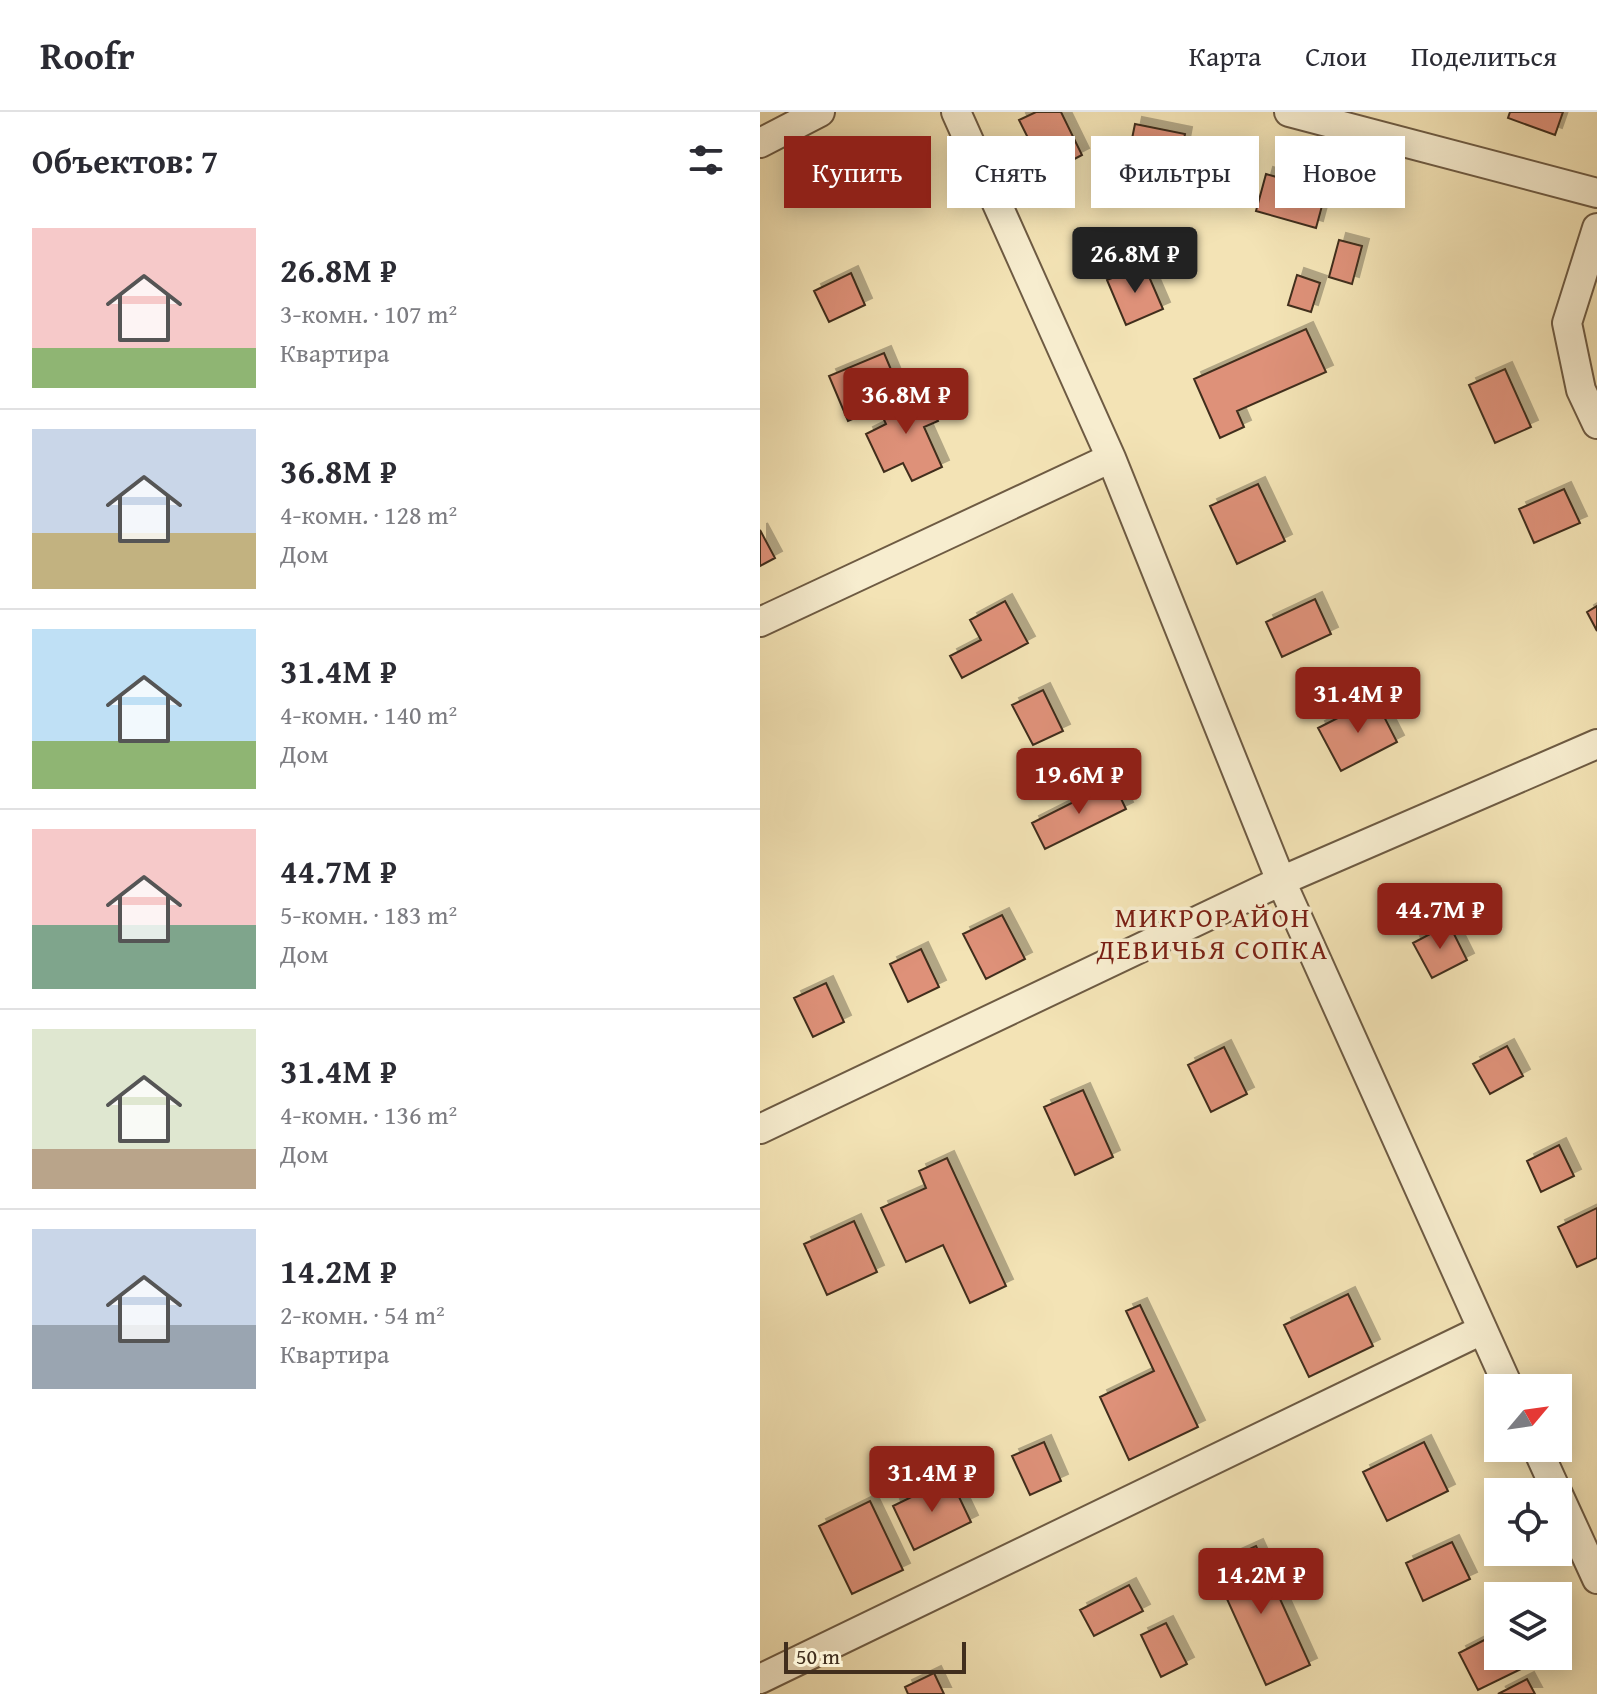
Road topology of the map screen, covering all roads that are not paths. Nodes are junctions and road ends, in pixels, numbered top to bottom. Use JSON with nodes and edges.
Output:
{"nodes":[{"id":1,"x":820,"y":112,"type":"edge"},
{"id":2,"x":956,"y":112,"type":"edge"},
{"id":3,"x":1289,"y":112,"type":"edge"},
{"id":4,"x":760,"y":143,"type":"edge"},
{"id":5,"x":1597,"y":193,"type":"edge"},
{"id":6,"x":1597,"y":228,"type":"edge"},
{"id":7,"x":1597,"y":424,"type":"edge"},
{"id":8,"x":1111,"y":458,"type":"junction"},
{"id":9,"x":760,"y":622,"type":"edge"},
{"id":10,"x":1597,"y":744,"type":"edge"},
{"id":11,"x":1281,"y":881,"type":"junction"},
{"id":12,"x":760,"y":1129,"type":"edge"},
{"id":13,"x":1482,"y":1330,"type":"junction"},
{"id":14,"x":1502,"y":1374,"type":"edge"},
{"id":15,"x":1572,"y":1524,"type":"edge"},
{"id":16,"x":1597,"y":1579,"type":"edge"},
{"id":17,"x":760,"y":1679,"type":"edge"}],
"edges":[{"from":1,"to":4,"type":"street"},
{"from":2,"to":8,"type":"street"},
{"from":3,"to":5,"type":"street"},
{"from":6,"to":7,"type":"street"},
{"from":8,"to":9,"type":"street"},
{"from":8,"to":11,"type":"street"},
{"from":10,"to":11,"type":"street"},
{"from":11,"to":12,"type":"street"},
{"from":11,"to":13,"type":"street"},
{"from":13,"to":14,"type":"street"},
{"from":13,"to":17,"type":"street"},
{"from":15,"to":16,"type":"street"}]}
